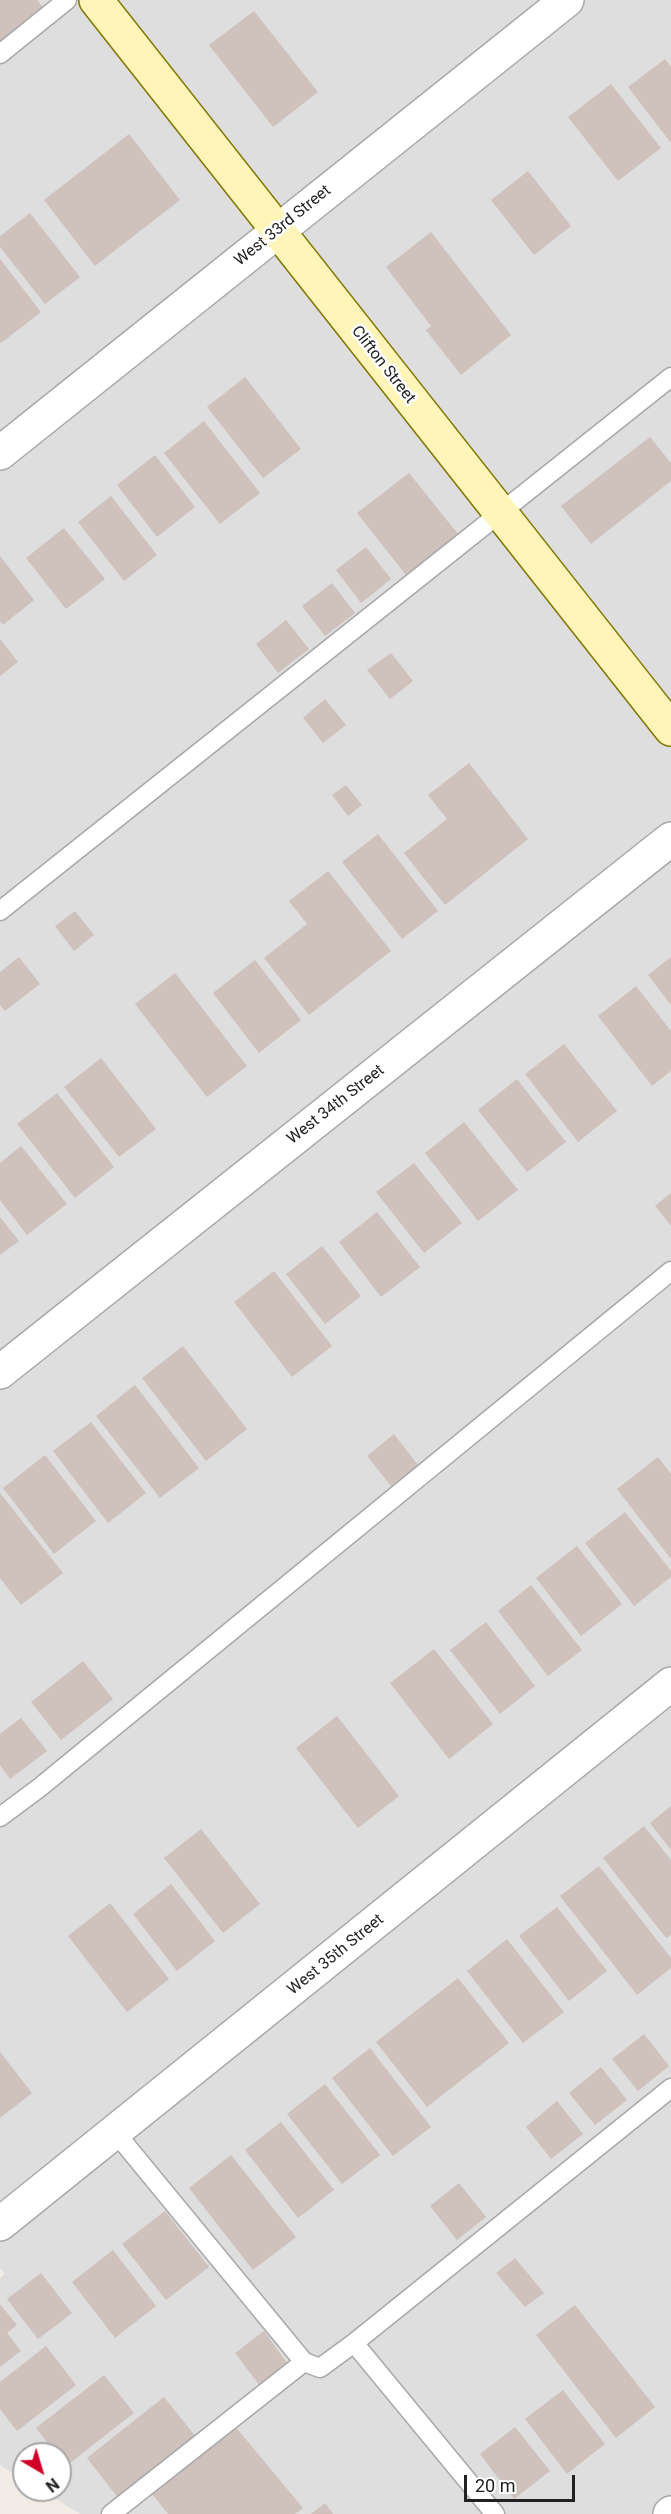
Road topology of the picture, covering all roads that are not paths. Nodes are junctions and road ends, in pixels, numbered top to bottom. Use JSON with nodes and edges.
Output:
{"nodes":[{"id":1,"x":67,"y":0,"type":"edge"},
{"id":2,"x":96,"y":0,"type":"edge"},
{"id":3,"x":567,"y":0,"type":"edge"},
{"id":4,"x":0,"y":54,"type":"edge"},
{"id":5,"x":277,"y":230,"type":"junction"},
{"id":6,"x":671,"y":377,"type":"edge"},
{"id":7,"x":0,"y":453,"type":"edge"},
{"id":8,"x":501,"y":514,"type":"junction"},
{"id":9,"x":671,"y":729,"type":"edge"},
{"id":10,"x":671,"y":839,"type":"edge"},
{"id":11,"x":0,"y":911,"type":"edge"},
{"id":12,"x":671,"y":1271,"type":"edge"},
{"id":13,"x":0,"y":1372,"type":"edge"},
{"id":14,"x":671,"y":1684,"type":"edge"},
{"id":15,"x":0,"y":1816,"type":"edge"},
{"id":16,"x":671,"y":2088,"type":"edge"},
{"id":17,"x":115,"y":2132,"type":"junction"},
{"id":18,"x":0,"y":2224,"type":"edge"},
{"id":19,"x":354,"y":2343,"type":"junction"},
{"id":20,"x":304,"y":2362,"type":"junction"},
{"id":21,"x":111,"y":2514,"type":"edge"},
{"id":22,"x":495,"y":2514,"type":"edge"}],
"edges":[{"from":1,"to":4,"type":"lane"},
{"from":2,"to":5,"type":"street","name":"Clifton Street"},
{"from":3,"to":5,"type":"street","name":"West 33rd Street"},
{"from":5,"to":7,"type":"street","name":"West 33rd Street"},
{"from":5,"to":8,"type":"street","name":"Clifton Street"},
{"from":6,"to":8,"type":"lane"},
{"from":8,"to":9,"type":"street","name":"Clifton Street"},
{"from":8,"to":11,"type":"lane"},
{"from":10,"to":13,"type":"street","name":"West 34th Street"},
{"from":12,"to":15,"type":"lane"},
{"from":14,"to":17,"type":"street","name":"West 35th Street"},
{"from":16,"to":19,"type":"lane"},
{"from":17,"to":18,"type":"street","name":"West 35th Street"},
{"from":17,"to":20,"type":"lane"},
{"from":19,"to":20,"type":"lane"},
{"from":19,"to":22,"type":"lane"},
{"from":20,"to":21,"type":"lane"}]}
